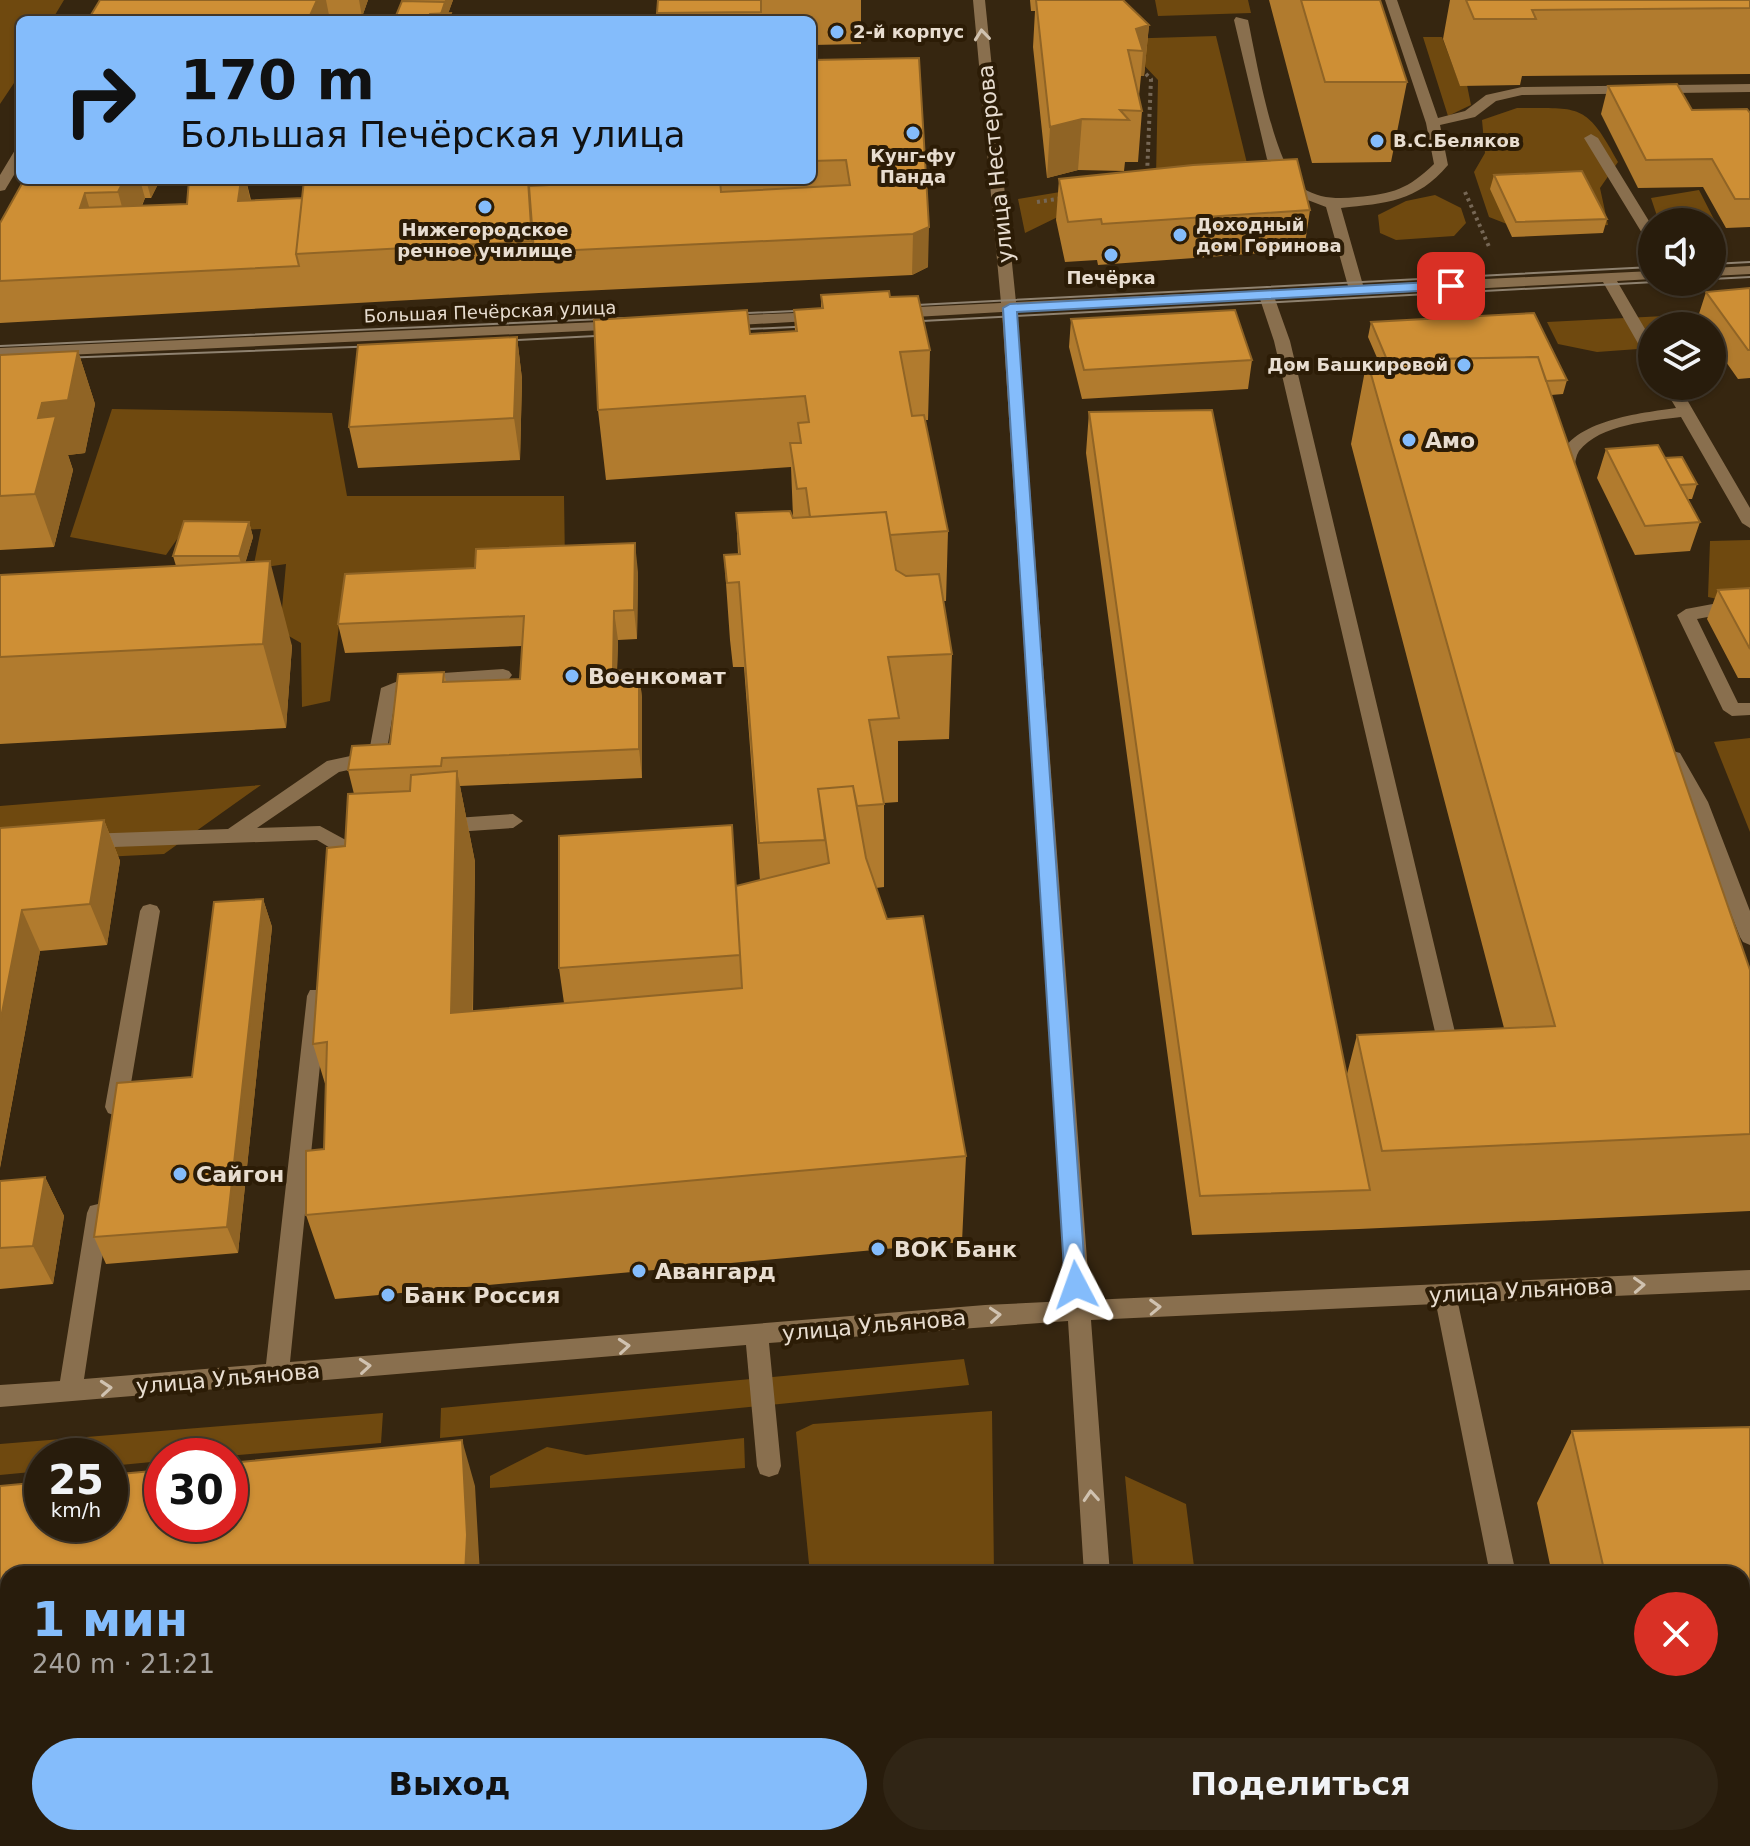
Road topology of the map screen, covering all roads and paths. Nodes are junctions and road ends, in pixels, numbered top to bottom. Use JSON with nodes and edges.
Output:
{"nodes":[{"id":1,"x":979,"y":0,"type":"edge"},
{"id":2,"x":1391,"y":0,"type":"edge"},
{"id":3,"x":1241,"y":20,"type":"dead end"},
{"id":4,"x":1141,"y":69,"type":"edge"},
{"id":5,"x":1750,"y":88,"type":"edge"},
{"id":6,"x":1433,"y":123,"type":"junction"},
{"id":7,"x":1591,"y":138,"type":"dead end"},
{"id":8,"x":16,"y":160,"type":"edge"},
{"id":9,"x":1441,"y":165,"type":"junction"},
{"id":10,"x":1144,"y":183,"type":"edge"},
{"id":11,"x":0,"y":187,"type":"edge"},
{"id":12,"x":1072,"y":196,"type":"edge"},
{"id":13,"x":1028,"y":204,"type":"dead end"},
{"id":14,"x":1333,"y":204,"type":"junction"},
{"id":15,"x":1638,"y":215,"type":"edge"},
{"id":16,"x":1491,"y":252,"type":"dead end"},
{"id":17,"x":1750,"y":270,"type":"edge"},
{"id":18,"x":1726,"y":271,"type":"edge"},
{"id":19,"x":1638,"y":276,"type":"edge"},
{"id":20,"x":1608,"y":278,"type":"junction"},
{"id":21,"x":1357,"y":290,"type":"junction"},
{"id":22,"x":1266,"y":295,"type":"junction"},
{"id":23,"x":1010,"y":308,"type":"junction"},
{"id":24,"x":883,"y":314,"type":"edge"},
{"id":25,"x":836,"y":316,"type":"edge"},
{"id":26,"x":710,"y":322,"type":"edge"},
{"id":27,"x":631,"y":326,"type":"edge"},
{"id":28,"x":1638,"y":330,"type":"edge"},
{"id":29,"x":0,"y":353,"type":"edge"},
{"id":30,"x":1679,"y":400,"type":"edge"},
{"id":31,"x":1685,"y":412,"type":"junction"},
{"id":32,"x":1572,"y":494,"type":"edge"},
{"id":33,"x":1750,"y":523,"type":"edge"},
{"id":34,"x":1750,"y":603,"type":"edge"},
{"id":35,"x":503,"y":675,"type":"dead end"},
{"id":36,"x":1750,"y":709,"type":"edge"},
{"id":37,"x":1665,"y":738,"type":"edge"},
{"id":38,"x":513,"y":821,"type":"dead end"},
{"id":39,"x":426,"y":828,"type":"edge"},
{"id":40,"x":233,"y":835,"type":"junction"},
{"id":41,"x":62,"y":842,"type":"edge"},
{"id":42,"x":346,"y":881,"type":"edge"},
{"id":43,"x":150,"y":911,"type":"dead end"},
{"id":44,"x":1750,"y":937,"type":"edge"},
{"id":45,"x":319,"y":980,"type":"edge"},
{"id":46,"x":1449,"y":1049,"type":"edge"},
{"id":47,"x":113,"y":1124,"type":"edge"},
{"id":48,"x":102,"y":1185,"type":"edge"},
{"id":49,"x":1750,"y":1280,"type":"edge"},
{"id":50,"x":1445,"y":1294,"type":"junction"},
{"id":51,"x":1077,"y":1310,"type":"junction"},
{"id":52,"x":757,"y":1335,"type":"junction"},
{"id":53,"x":277,"y":1373,"type":"junction"},
{"id":54,"x":70,"y":1391,"type":"junction"},
{"id":55,"x":0,"y":1396,"type":"edge"},
{"id":56,"x":769,"y":1466,"type":"dead end"},
{"id":57,"x":1096,"y":1566,"type":"edge"},
{"id":58,"x":1501,"y":1566,"type":"edge"}],
"edges":[{"from":23,"to":1,"type":"street","name":"улица Нестерова","one_way":true},
{"from":2,"to":6,"type":"street"},
{"from":3,"to":14,"type":"street"},
{"from":4,"to":10,"type":"path"},
{"from":5,"to":6,"type":"street"},
{"from":6,"to":9,"type":"street"},
{"from":7,"to":15,"type":"street"},
{"from":8,"to":11,"type":"street"},
{"from":9,"to":14,"type":"street"},
{"from":9,"to":16,"type":"path"},
{"from":12,"to":13,"type":"path"},
{"from":14,"to":21,"type":"street"},
{"from":17,"to":18,"type":"street"},
{"from":19,"to":20,"type":"street"},
{"from":20,"to":21,"type":"street"},
{"from":20,"to":28,"type":"street"},
{"from":21,"to":22,"type":"street"},
{"from":22,"to":23,"type":"street"},
{"from":22,"to":46,"type":"street"},
{"from":23,"to":24,"type":"street"},
{"from":23,"to":51,"type":"street","name":"улица Нестерова"},
{"from":25,"to":26,"type":"street"},
{"from":27,"to":29,"type":"street","name":"Большая Печёрская улица"},
{"from":30,"to":31,"type":"street"},
{"from":31,"to":32,"type":"street"},
{"from":31,"to":33,"type":"street"},
{"from":34,"to":36,"type":"street"},
{"from":35,"to":40,"type":"street"},
{"from":37,"to":44,"type":"street"},
{"from":38,"to":39,"type":"street"},
{"from":40,"to":41,"type":"street"},
{"from":40,"to":42,"type":"street"},
{"from":43,"to":47,"type":"street"},
{"from":45,"to":53,"type":"street"},
{"from":48,"to":54,"type":"street"},
{"from":50,"to":49,"type":"street","name":"улица Ульянова","one_way":true},
{"from":51,"to":50,"type":"street","name":"улица Ульянова","one_way":true},
{"from":50,"to":58,"type":"street"},
{"from":52,"to":51,"type":"street","name":"улица Ульянова","one_way":true},
{"from":57,"to":51,"type":"street","name":"улица Нестерова","one_way":true},
{"from":53,"to":52,"type":"street","name":"улица Ульянова","one_way":true},
{"from":52,"to":56,"type":"street"},
{"from":54,"to":53,"type":"street","name":"улица Ульянова","one_way":true},
{"from":54,"to":55,"type":"street","name":"улица Ульянова"}]}
